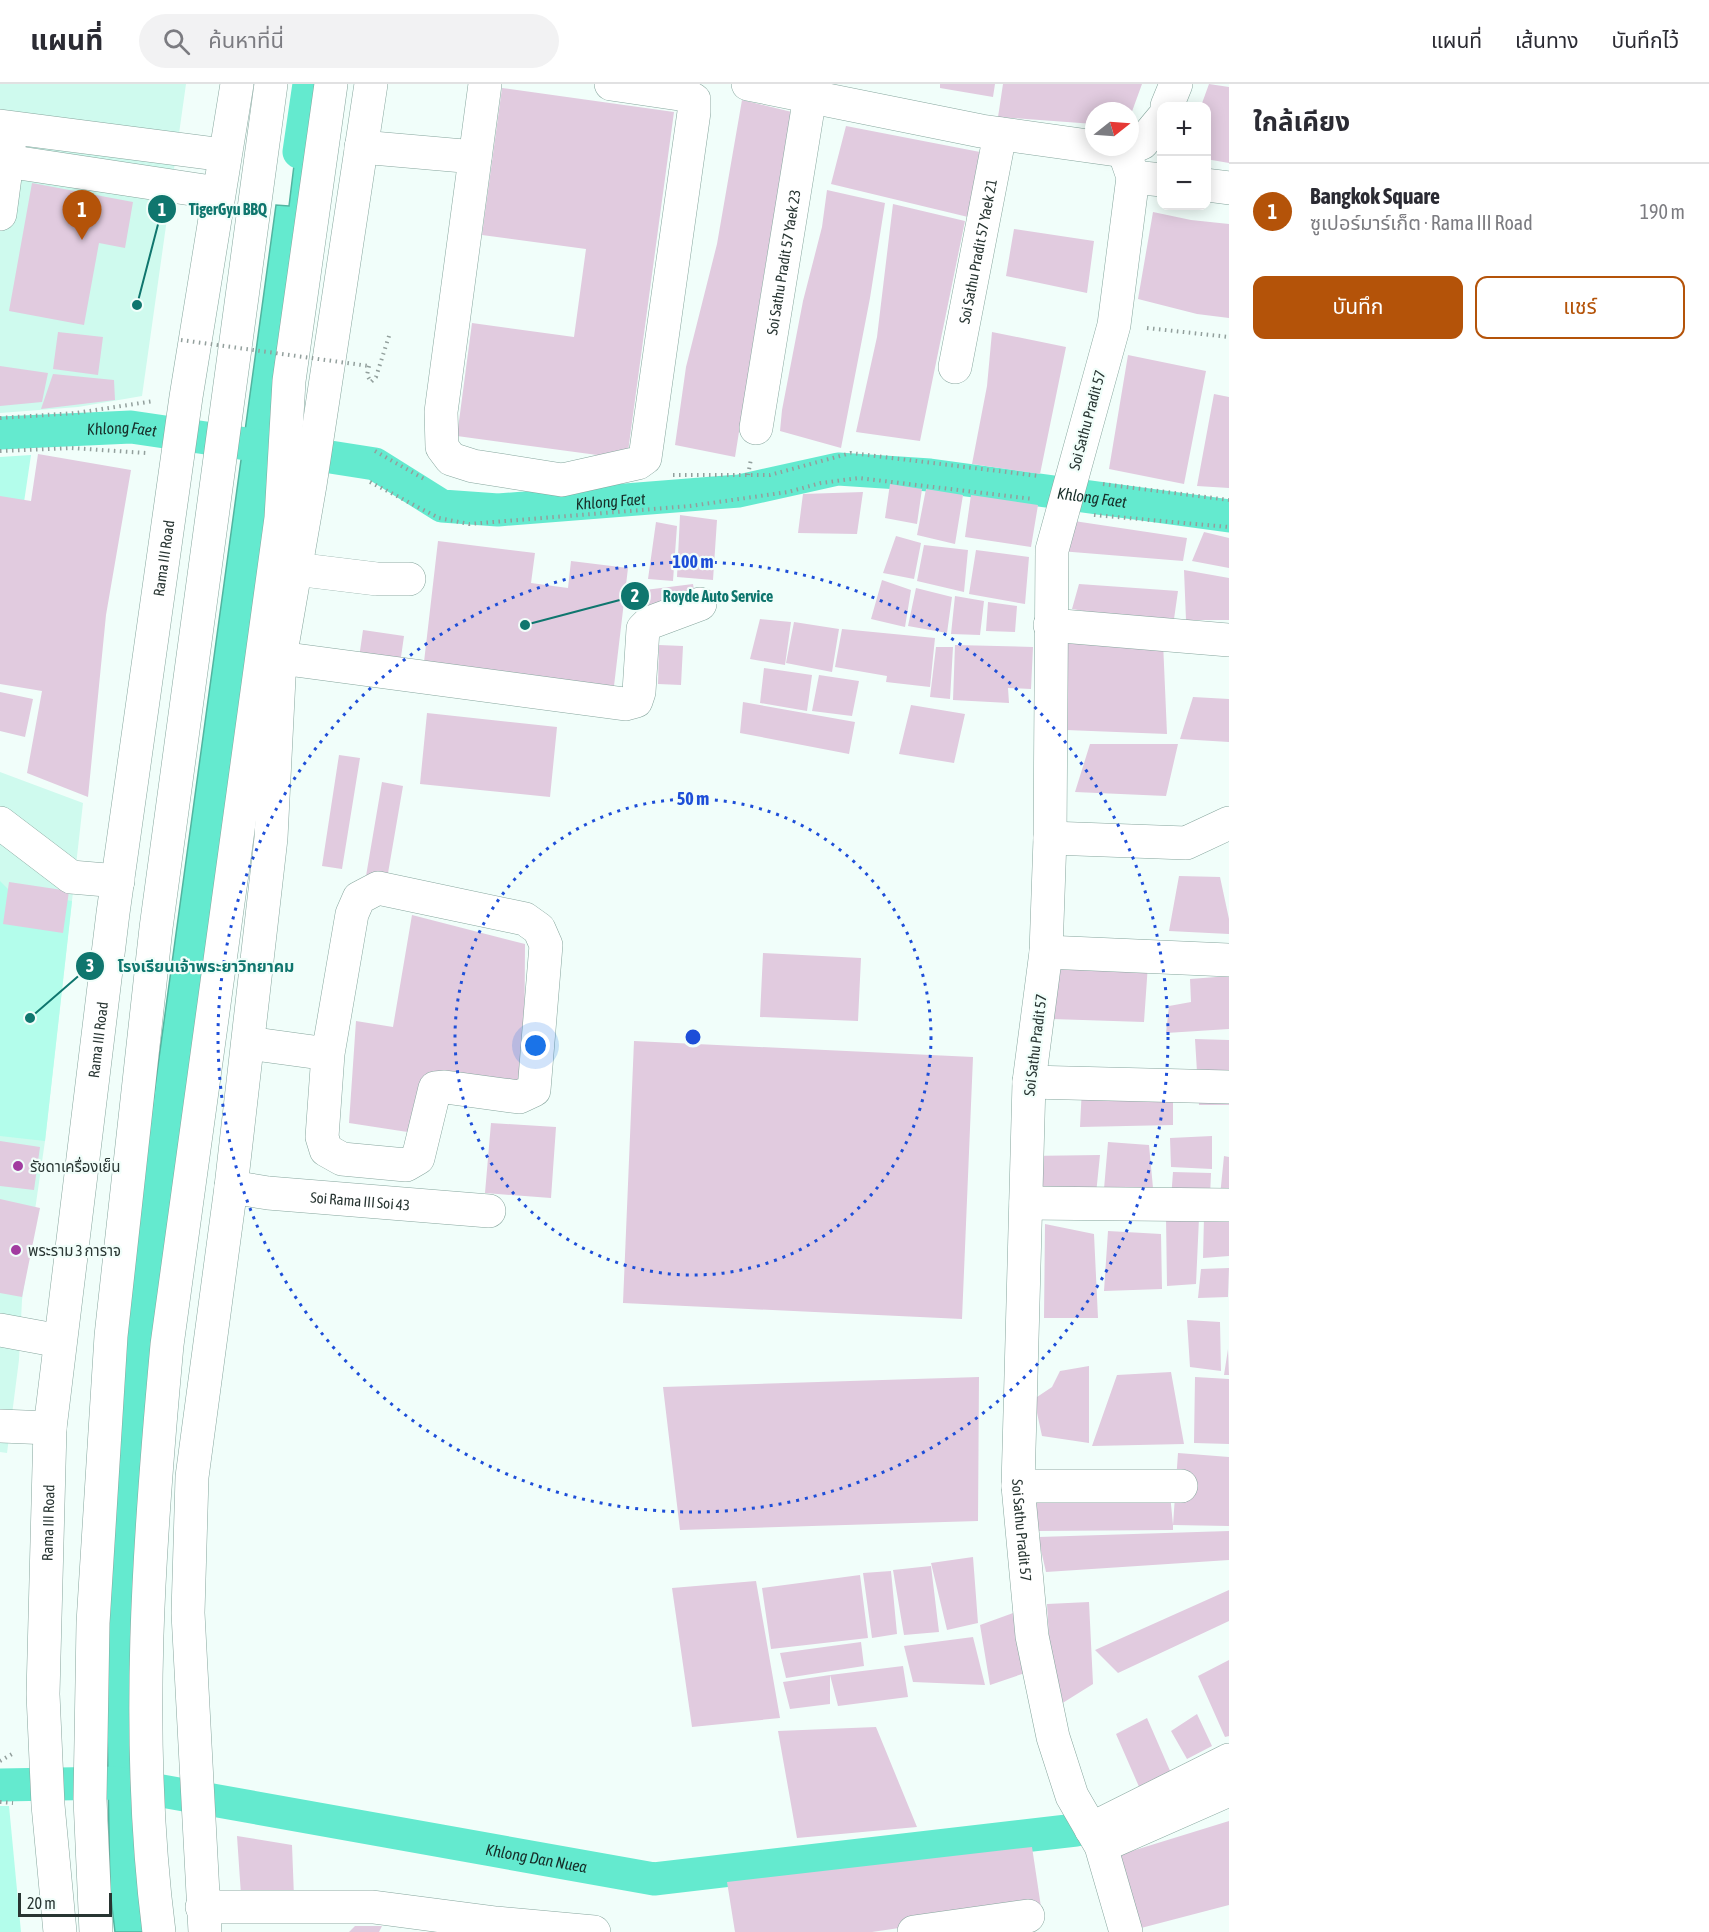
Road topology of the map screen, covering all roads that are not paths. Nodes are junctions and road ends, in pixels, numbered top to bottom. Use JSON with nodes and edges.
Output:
{"nodes":[{"id":1,"x":237,"y":84,"type":"edge"},
{"id":2,"x":271,"y":84,"type":"edge"},
{"id":3,"x":331,"y":84,"type":"edge"},
{"id":4,"x":371,"y":84,"type":"edge"},
{"id":5,"x":485,"y":84,"type":"edge"},
{"id":6,"x":611,"y":84,"type":"edge"},
{"id":7,"x":748,"y":84,"type":"edge"},
{"id":8,"x":1176,"y":84,"type":"edge"},
{"id":9,"x":810,"y":96,"type":"junction"},
{"id":10,"x":1169,"y":102,"type":"edge"},
{"id":11,"x":1157,"y":124,"type":"edge"},
{"id":12,"x":5,"y":126,"type":"edge"},
{"id":13,"x":1000,"y":134,"type":"junction"},
{"id":14,"x":361,"y":147,"type":"junction"},
{"id":15,"x":224,"y":155,"type":"junction"},
{"id":16,"x":475,"y":157,"type":"junction"},
{"id":17,"x":4,"y":160,"type":"edge"},
{"id":18,"x":1139,"y":169,"type":"edge"},
{"id":19,"x":1211,"y":186,"type":"edge"},
{"id":20,"x":1229,"y":188,"type":"edge"},
{"id":21,"x":218,"y":193,"type":"junction"},
{"id":22,"x":0,"y":214,"type":"edge"},
{"id":23,"x":955,"y":367,"type":"dead end"},
{"id":24,"x":756,"y":428,"type":"dead end"},
{"id":25,"x":295,"y":569,"type":"junction"},
{"id":26,"x":409,"y":579,"type":"dead end"},
{"id":27,"x":700,"y":604,"type":"dead end"},
{"id":28,"x":1050,"y":625,"type":"junction"},
{"id":29,"x":1229,"y":640,"type":"edge"},
{"id":30,"x":280,"y":658,"type":"junction"},
{"id":31,"x":0,"y":823,"type":"edge"},
{"id":32,"x":1229,"y":823,"type":"edge"},
{"id":33,"x":1050,"y":838,"type":"junction"},
{"id":34,"x":118,"y":881,"type":"junction"},
{"id":35,"x":1046,"y":952,"type":"junction"},
{"id":36,"x":1229,"y":960,"type":"edge"},
{"id":37,"x":248,"y":1043,"type":"junction"},
{"id":38,"x":328,"y":1054,"type":"junction"},
{"id":39,"x":1029,"y":1082,"type":"junction"},
{"id":40,"x":1229,"y":1087,"type":"edge"},
{"id":41,"x":231,"y":1187,"type":"junction"},
{"id":42,"x":1026,"y":1203,"type":"junction"},
{"id":43,"x":1229,"y":1204,"type":"edge"},
{"id":44,"x":489,"y":1211,"type":"dead end"},
{"id":45,"x":0,"y":1330,"type":"edge"},
{"id":46,"x":60,"y":1341,"type":"junction"},
{"id":47,"x":0,"y":1426,"type":"edge"},
{"id":48,"x":50,"y":1428,"type":"junction"},
{"id":49,"x":1018,"y":1486,"type":"junction"},
{"id":50,"x":1181,"y":1486,"type":"dead end"},
{"id":51,"x":1229,"y":1760,"type":"edge"},
{"id":52,"x":1229,"y":1790,"type":"edge"},
{"id":53,"x":1096,"y":1838,"type":"junction"},
{"id":54,"x":1028,"y":1916,"type":"dead end"},
{"id":55,"x":204,"y":1919,"type":"edge"},
{"id":56,"x":60,"y":1932,"type":"edge"},
{"id":57,"x":96,"y":1932,"type":"edge"},
{"id":58,"x":159,"y":1932,"type":"edge"},
{"id":59,"x":594,"y":1932,"type":"edge"},
{"id":60,"x":914,"y":1932,"type":"edge"},
{"id":61,"x":1126,"y":1932,"type":"edge"}],
"edges":[{"from":1,"to":15,"type":"street","name":"Rama III Road"},
{"from":2,"to":57,"type":"street"},
{"from":3,"to":58,"type":"street"},
{"from":4,"to":14,"type":"street"},
{"from":5,"to":16,"type":"street"},
{"from":6,"to":16,"type":"street"},
{"from":7,"to":9,"type":"street"},
{"from":8,"to":10,"type":"street"},
{"from":9,"to":13,"type":"street"},
{"from":9,"to":24,"type":"street","name":"Soi Sathu Pradit 57 Yaek 23"},
{"from":11,"to":18,"type":"street"},
{"from":12,"to":15,"type":"street"},
{"from":12,"to":17,"type":"street"},
{"from":13,"to":18,"type":"street"},
{"from":13,"to":23,"type":"street","name":"Soi Sathu Pradit 57 Yaek 21"},
{"from":14,"to":16,"type":"street"},
{"from":14,"to":25,"type":"street"},
{"from":15,"to":21,"type":"street","name":"Rama III Road"},
{"from":17,"to":21,"type":"street"},
{"from":17,"to":22,"type":"street"},
{"from":18,"to":28,"type":"street","name":"Soi Sathu Pradit 57"},
{"from":19,"to":20,"type":"street"},
{"from":21,"to":34,"type":"street","name":"Rama III Road"},
{"from":25,"to":26,"type":"street"},
{"from":25,"to":30,"type":"street"},
{"from":27,"to":30,"type":"street"},
{"from":28,"to":29,"type":"street"},
{"from":28,"to":33,"type":"street","name":"Soi Sathu Pradit 57"},
{"from":30,"to":37,"type":"street"},
{"from":31,"to":34,"type":"street"},
{"from":32,"to":33,"type":"street"},
{"from":33,"to":35,"type":"street","name":"Soi Sathu Pradit 57"},
{"from":34,"to":46,"type":"street","name":"Rama III Road"},
{"from":35,"to":36,"type":"street"},
{"from":35,"to":39,"type":"street","name":"Soi Sathu Pradit 57"},
{"from":37,"to":38,"type":"street"},
{"from":37,"to":41,"type":"street"},
{"from":38,"to":38,"type":"street"},
{"from":39,"to":40,"type":"street"},
{"from":39,"to":42,"type":"street","name":"Soi Sathu Pradit 57"},
{"from":41,"to":44,"type":"street","name":"Soi Rama III Soi 43"},
{"from":41,"to":55,"type":"street"},
{"from":42,"to":43,"type":"street"},
{"from":42,"to":49,"type":"street","name":"Soi Sathu Pradit 57"},
{"from":45,"to":46,"type":"street"},
{"from":46,"to":48,"type":"street","name":"Rama III Road"},
{"from":47,"to":48,"type":"street"},
{"from":48,"to":56,"type":"street","name":"Rama III Road"},
{"from":49,"to":50,"type":"street"},
{"from":49,"to":53,"type":"street","name":"Soi Sathu Pradit 57"},
{"from":51,"to":53,"type":"street"},
{"from":52,"to":53,"type":"street"},
{"from":53,"to":61,"type":"street","name":"Soi Sathu Pradit 57"},
{"from":54,"to":60,"type":"street"},
{"from":55,"to":59,"type":"street"}]}
